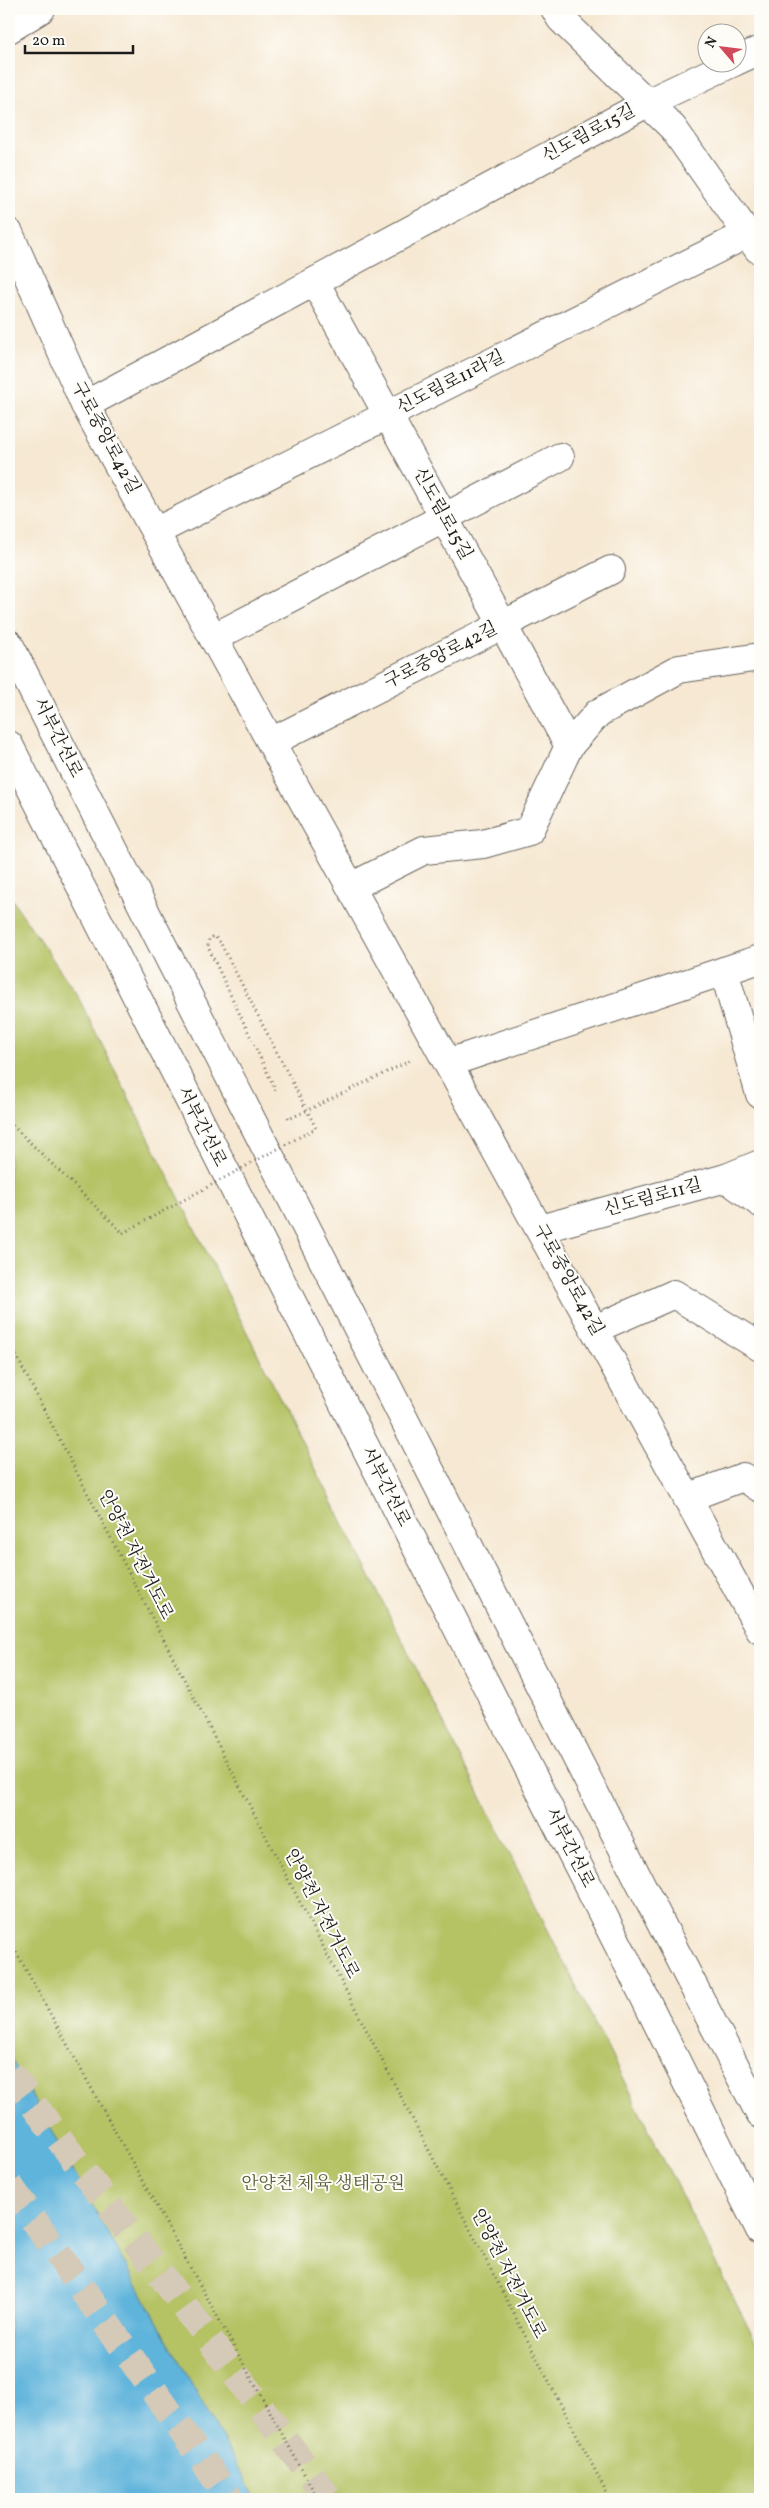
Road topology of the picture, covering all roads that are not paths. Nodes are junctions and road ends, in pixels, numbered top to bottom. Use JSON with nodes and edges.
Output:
{"nodes":[{"id":1,"x":41,"y":9,"type":"edge"},
{"id":2,"x":555,"y":9,"type":"edge"},
{"id":3,"x":9,"y":29,"type":"edge"},
{"id":4,"x":760,"y":50,"type":"edge"},
{"id":5,"x":746,"y":57,"type":"edge"},
{"id":6,"x":714,"y":72,"type":"edge"},
{"id":7,"x":647,"y":104,"type":"junction"},
{"id":8,"x":9,"y":232,"type":"edge"},
{"id":9,"x":756,"y":243,"type":"edge"},
{"id":10,"x":315,"y":282,"type":"junction"},
{"id":11,"x":85,"y":404,"type":"junction"},
{"id":12,"x":388,"y":415,"type":"junction"},
{"id":13,"x":560,"y":457,"type":"dead end"},
{"id":14,"x":444,"y":518,"type":"junction"},
{"id":15,"x":155,"y":532,"type":"junction"},
{"id":16,"x":611,"y":570,"type":"dead end"},
{"id":17,"x":502,"y":625,"type":"junction"},
{"id":18,"x":213,"y":638,"type":"junction"},
{"id":19,"x":9,"y":644,"type":"edge"},
{"id":20,"x":760,"y":657,"type":"edge"},
{"id":21,"x":270,"y":742,"type":"junction"},
{"id":22,"x":9,"y":745,"type":"edge"},
{"id":23,"x":569,"y":746,"type":"junction"},
{"id":24,"x":351,"y":887,"type":"junction"},
{"id":25,"x":760,"y":959,"type":"edge"},
{"id":26,"x":724,"y":972,"type":"junction"},
{"id":27,"x":444,"y":1055,"type":"junction"},
{"id":28,"x":760,"y":1094,"type":"edge"},
{"id":29,"x":760,"y":1164,"type":"edge"},
{"id":30,"x":726,"y":1178,"type":"junction"},
{"id":31,"x":760,"y":1203,"type":"edge"},
{"id":32,"x":540,"y":1229,"type":"junction"},
{"id":33,"x":595,"y":1329,"type":"junction"},
{"id":34,"x":760,"y":1347,"type":"edge"},
{"id":35,"x":760,"y":1488,"type":"edge"},
{"id":36,"x":688,"y":1498,"type":"junction"},
{"id":37,"x":760,"y":1630,"type":"edge"},
{"id":38,"x":760,"y":2114,"type":"edge"},
{"id":39,"x":760,"y":2230,"type":"edge"}],
"edges":[{"from":1,"to":3,"type":"street"},
{"from":2,"to":7,"type":"street","name":"신도림로11라길"},
{"from":4,"to":5,"type":"street","name":"신도림로15길"},
{"from":6,"to":7,"type":"street","name":"신도림로15길"},
{"from":7,"to":9,"type":"street","name":"신도림로11라길"},
{"from":7,"to":10,"type":"street","name":"신도림로15길"},
{"from":8,"to":11,"type":"street","name":"구로중앙로42길"},
{"from":9,"to":12,"type":"street","name":"신도림로11라길"},
{"from":10,"to":11,"type":"street","name":"신도림로15길"},
{"from":10,"to":12,"type":"street","name":"신도림로15길"},
{"from":11,"to":15,"type":"street","name":"구로중앙로42길"},
{"from":12,"to":14,"type":"street","name":"신도림로15길"},
{"from":12,"to":15,"type":"street","name":"신도림로11라길"},
{"from":13,"to":14,"type":"street"},
{"from":14,"to":17,"type":"street","name":"신도림로15길"},
{"from":14,"to":18,"type":"street"},
{"from":15,"to":18,"type":"street","name":"구로중앙로42길"},
{"from":16,"to":17,"type":"street","name":"구로중앙로42길"},
{"from":17,"to":21,"type":"street","name":"구로중앙로42길"},
{"from":17,"to":23,"type":"street","name":"신도림로15길"},
{"from":18,"to":21,"type":"street","name":"구로중앙로42길"},
{"from":19,"to":38,"type":"street","name":"서부간선로"},
{"from":20,"to":23,"type":"street"},
{"from":21,"to":24,"type":"street","name":"구로중앙로42길"},
{"from":22,"to":39,"type":"street","name":"서부간선로"},
{"from":23,"to":24,"type":"street"},
{"from":24,"to":27,"type":"street","name":"구로중앙로42길"},
{"from":25,"to":26,"type":"street"},
{"from":26,"to":27,"type":"street"},
{"from":26,"to":28,"type":"street"},
{"from":27,"to":32,"type":"street","name":"구로중앙로42길"},
{"from":29,"to":30,"type":"street"},
{"from":30,"to":31,"type":"street","name":"신도림로11길"},
{"from":30,"to":32,"type":"street","name":"신도림로11길"},
{"from":32,"to":33,"type":"street","name":"구로중앙로42길"},
{"from":33,"to":34,"type":"street"},
{"from":33,"to":36,"type":"street","name":"구로중앙로42길"},
{"from":35,"to":36,"type":"street"},
{"from":36,"to":37,"type":"street","name":"구로중앙로42길"}]}
